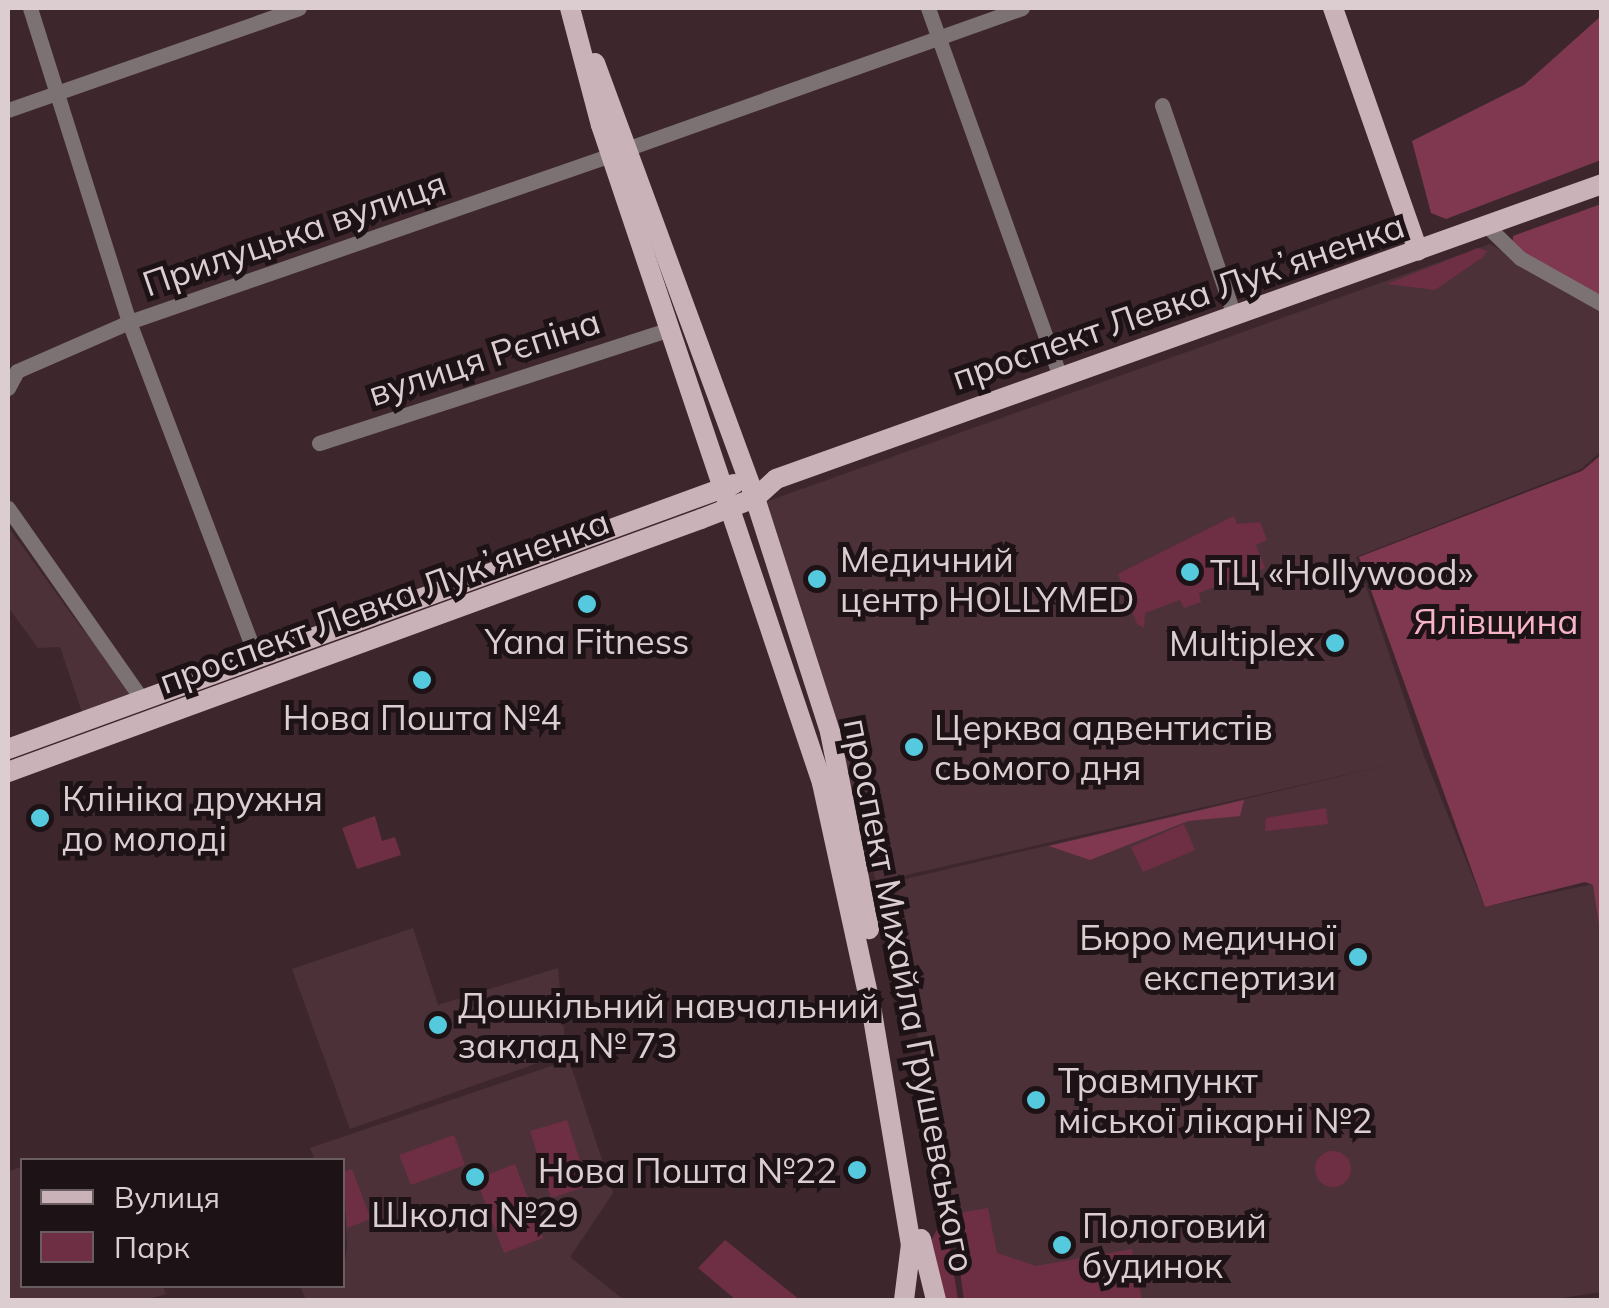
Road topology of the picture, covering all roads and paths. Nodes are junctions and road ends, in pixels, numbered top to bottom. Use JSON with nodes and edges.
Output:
{"nodes":[{"id":1,"x":30,"y":8,"type":"edge"},
{"id":2,"x":299,"y":8,"type":"edge"},
{"id":3,"x":928,"y":8,"type":"edge"},
{"id":4,"x":1022,"y":8,"type":"edge"},
{"id":5,"x":1333,"y":8,"type":"edge"},
{"id":6,"x":573,"y":16,"type":"edge"},
{"id":7,"x":938,"y":36,"type":"junction"},
{"id":8,"x":60,"y":91,"type":"junction"},
{"id":9,"x":1162,"y":105,"type":"dead end"},
{"id":10,"x":8,"y":110,"type":"edge"},
{"id":11,"x":620,"y":151,"type":"junction"},
{"id":12,"x":1602,"y":184,"type":"edge"},
{"id":13,"x":1488,"y":227,"type":"junction"},
{"id":14,"x":1418,"y":251,"type":"junction"},
{"id":15,"x":1602,"y":304,"type":"edge"},
{"id":16,"x":1234,"y":315,"type":"junction"},
{"id":17,"x":128,"y":322,"type":"junction"},
{"id":18,"x":669,"y":328,"type":"junction"},
{"id":19,"x":1060,"y":376,"type":"junction"},
{"id":20,"x":8,"y":388,"type":"edge"},
{"id":21,"x":318,"y":444,"type":"dead end"},
{"id":22,"x":751,"y":488,"type":"junction"},
{"id":23,"x":728,"y":497,"type":"junction"},
{"id":24,"x":8,"y":508,"type":"edge"},
{"id":25,"x":257,"y":659,"type":"junction"},
{"id":26,"x":142,"y":700,"type":"junction"},
{"id":27,"x":8,"y":749,"type":"edge"},
{"id":28,"x":8,"y":772,"type":"edge"},
{"id":29,"x":904,"y":1300,"type":"edge"},
{"id":30,"x":936,"y":1300,"type":"edge"}],
"edges":[{"from":1,"to":8,"type":"street"},
{"from":2,"to":8,"type":"street"},
{"from":3,"to":7,"type":"street"},
{"from":4,"to":7,"type":"street","name":"Прилуцька вулиця"},
{"from":5,"to":14,"type":"main road"},
{"from":6,"to":11,"type":"main road","name":"проспект Михайла Грушевського"},
{"from":7,"to":11,"type":"street","name":"Прилуцька вулиця"},
{"from":7,"to":19,"type":"street"},
{"from":8,"to":10,"type":"street"},
{"from":8,"to":17,"type":"street"},
{"from":9,"to":16,"type":"street"},
{"from":11,"to":17,"type":"street","name":"Прилуцька вулиця"},
{"from":11,"to":18,"type":"main road","name":"проспект Михайла Грушевського"},
{"from":11,"to":22,"type":"main road","name":"проспект Михайла Грушевського"},
{"from":12,"to":13,"type":"main road","name":"проспект Левка Лукʼяненка"},
{"from":13,"to":14,"type":"main road","name":"проспект Левка Лукʼяненка"},
{"from":13,"to":15,"type":"street"},
{"from":14,"to":16,"type":"main road","name":"проспект Левка Лукʼяненка"},
{"from":16,"to":19,"type":"main road","name":"проспект Левка Лукʼяненка"},
{"from":17,"to":20,"type":"street","name":"Прилуцька вулиця"},
{"from":17,"to":25,"type":"street"},
{"from":18,"to":21,"type":"street","name":"вулиця Рєпіна"},
{"from":18,"to":23,"type":"main road","name":"проспект Михайла Грушевського"},
{"from":19,"to":22,"type":"main road","name":"проспект Левка Лукʼяненка"},
{"from":22,"to":23,"type":"main road","name":"проспект Левка Лукʼяненка"},
{"from":22,"to":30,"type":"main road","name":"проспект Михайла Грушевського"},
{"from":23,"to":25,"type":"main road","name":"проспект Левка Лукʼяненка"},
{"from":23,"to":28,"type":"main road","name":"проспект Левка Лукʼяненка"},
{"from":23,"to":29,"type":"main road","name":"проспект Михайла Грушевського"},
{"from":24,"to":26,"type":"street"},
{"from":25,"to":26,"type":"main road","name":"проспект Левка Лукʼяненка"},
{"from":26,"to":27,"type":"main road","name":"проспект Левка Лукʼяненка"}]}
